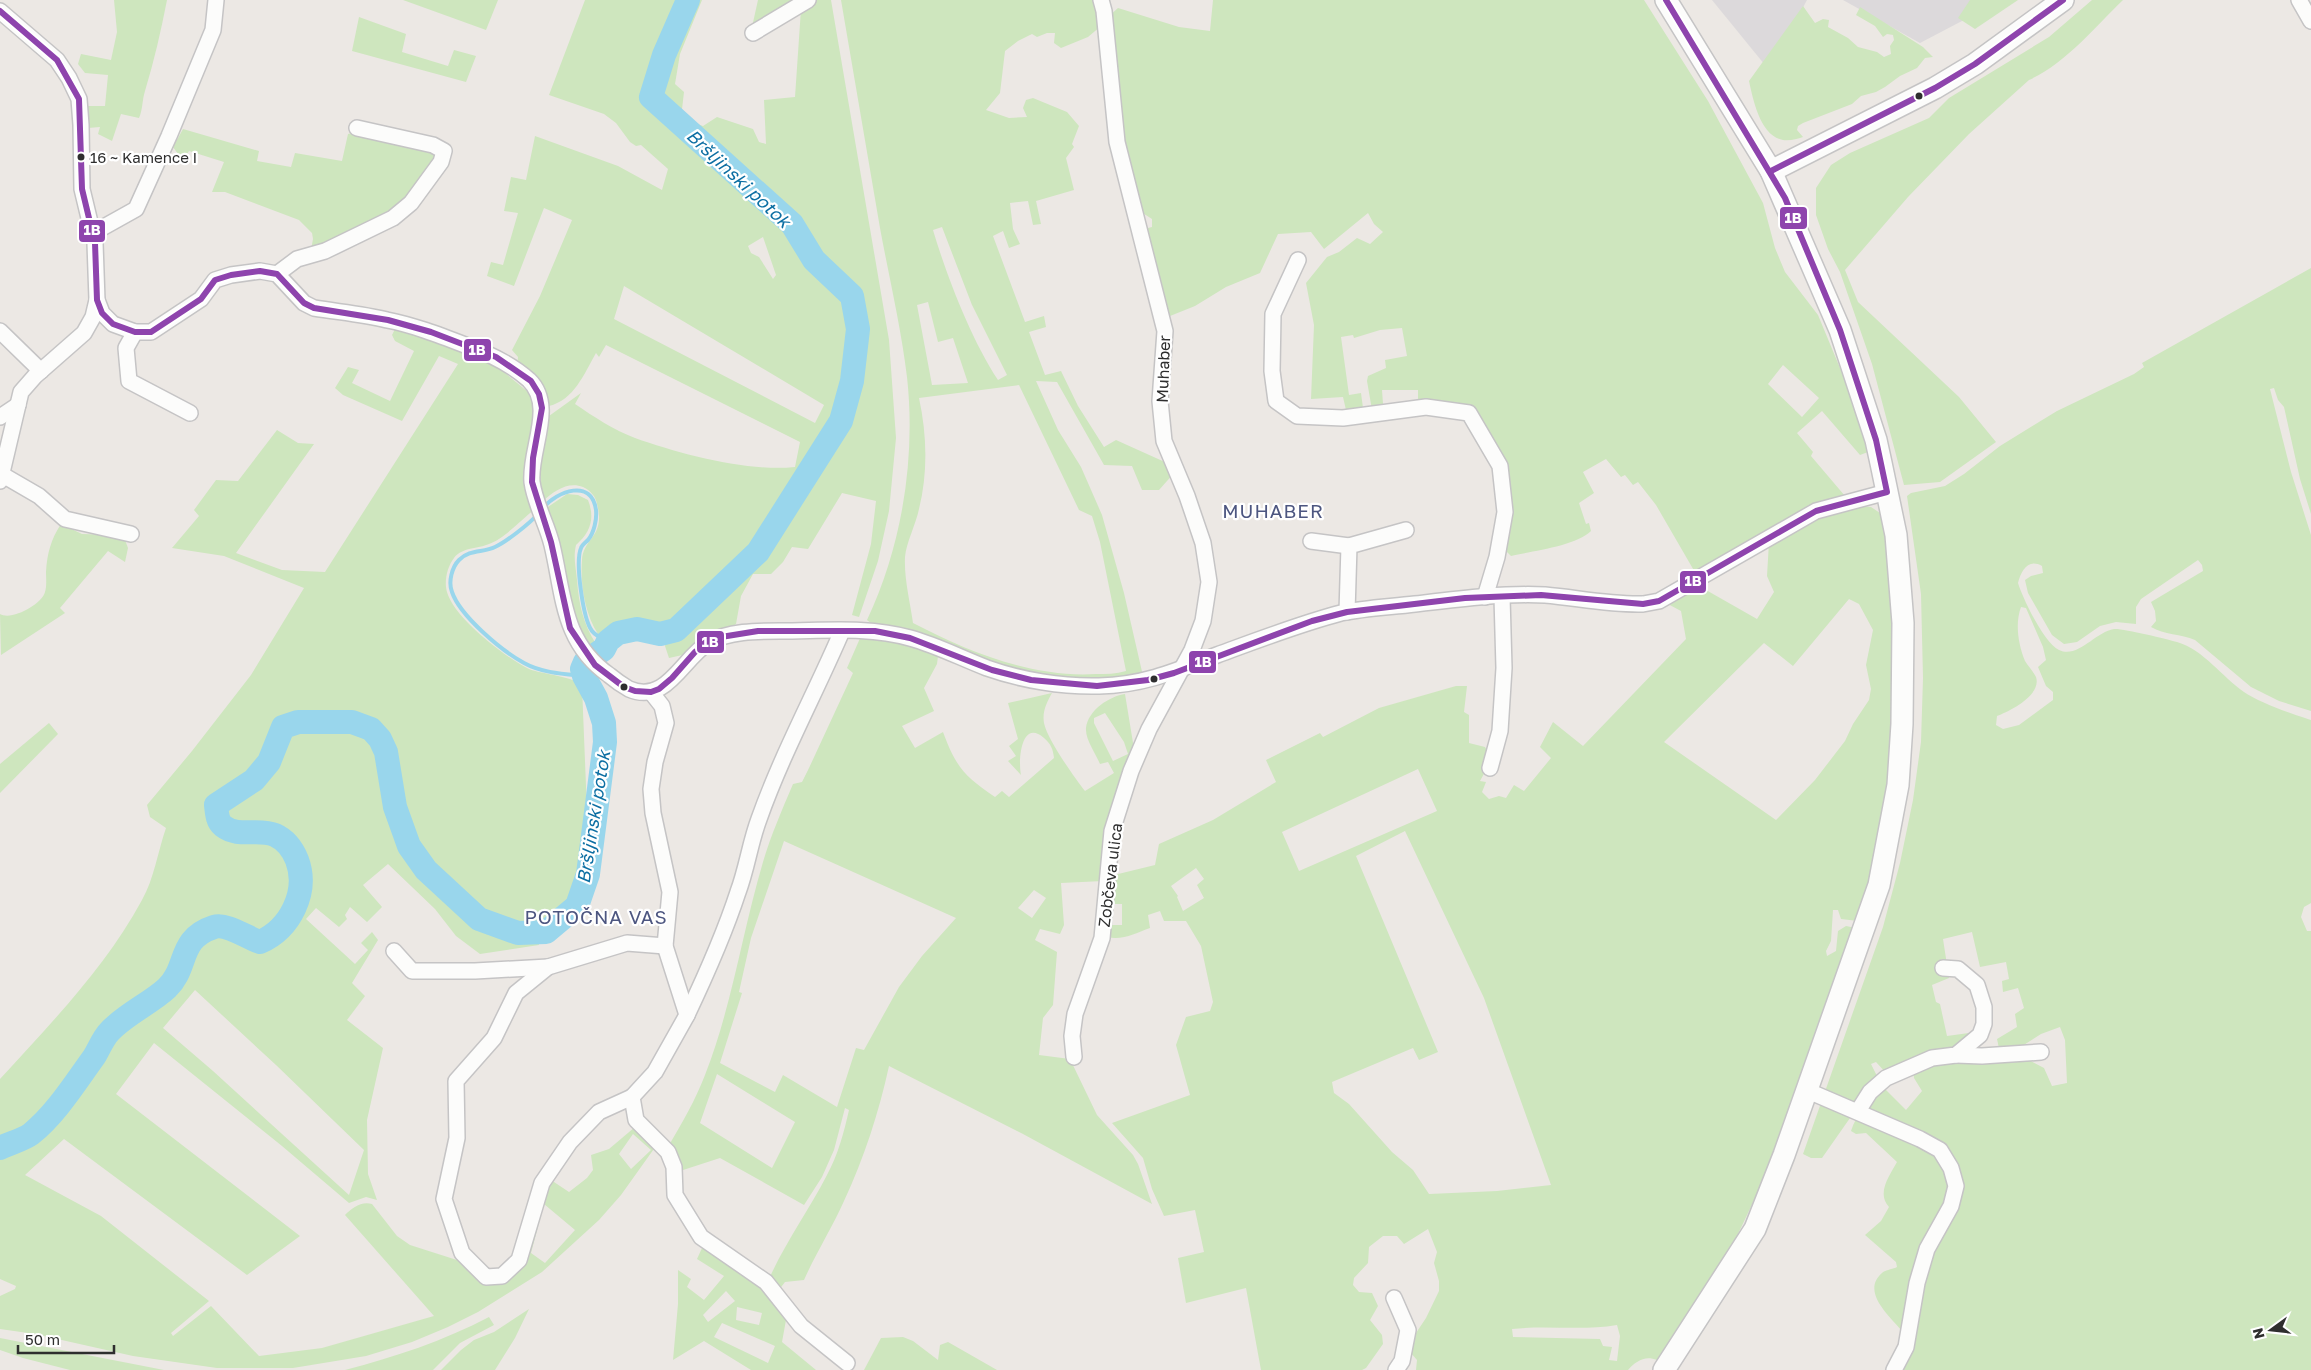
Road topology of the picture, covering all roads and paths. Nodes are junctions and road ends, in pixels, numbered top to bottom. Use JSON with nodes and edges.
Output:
{"nodes":[{"id":1,"x":216,"y":0,"type":"edge"},
{"id":2,"x":808,"y":0,"type":"edge"},
{"id":3,"x":1101,"y":0,"type":"edge"},
{"id":4,"x":1666,"y":0,"type":"edge"},
{"id":5,"x":2063,"y":0,"type":"edge"},
{"id":6,"x":2299,"y":0,"type":"edge"},
{"id":7,"x":0,"y":11,"type":"edge"},
{"id":8,"x":2311,"y":21,"type":"edge"},
{"id":9,"x":753,"y":33,"type":"dead end"},
{"id":10,"x":357,"y":128,"type":"dead end"},
{"id":11,"x":1771,"y":171,"type":"junction"},
{"id":12,"x":93,"y":233,"type":"junction"},
{"id":13,"x":1298,"y":260,"type":"dead end"},
{"id":14,"x":276,"y":274,"type":"junction"},
{"id":15,"x":98,"y":300,"type":"junction"},
{"id":16,"x":113,"y":324,"type":"junction"},
{"id":17,"x":0,"y":331,"type":"edge"},
{"id":18,"x":134,"y":332,"type":"junction"},
{"id":19,"x":84,"y":333,"type":"junction"},
{"id":20,"x":40,"y":371,"type":"junction"},
{"id":21,"x":18,"y":405,"type":"junction"},
{"id":22,"x":190,"y":414,"type":"dead end"},
{"id":23,"x":0,"y":417,"type":"edge"},
{"id":24,"x":1,"y":478,"type":"edge"},
{"id":25,"x":1887,"y":492,"type":"junction"},
{"id":26,"x":1406,"y":530,"type":"dead end"},
{"id":27,"x":131,"y":534,"type":"dead end"},
{"id":28,"x":1311,"y":541,"type":"dead end"},
{"id":29,"x":1349,"y":546,"type":"junction"},
{"id":30,"x":1502,"y":597,"type":"junction"},
{"id":31,"x":1485,"y":598,"type":"junction"},
{"id":32,"x":1346,"y":612,"type":"junction"},
{"id":33,"x":842,"y":631,"type":"junction"},
{"id":34,"x":1179,"y":672,"type":"junction"},
{"id":35,"x":651,"y":692,"type":"junction"},
{"id":36,"x":1490,"y":768,"type":"dead end"},
{"id":37,"x":665,"y":946,"type":"junction"},
{"id":38,"x":394,"y":951,"type":"dead end"},
{"id":39,"x":548,"y":967,"type":"junction"},
{"id":40,"x":1943,"y":968,"type":"dead end"},
{"id":41,"x":687,"y":1015,"type":"junction"},
{"id":42,"x":2041,"y":1052,"type":"dead end"},
{"id":43,"x":1956,"y":1055,"type":"junction"},
{"id":44,"x":1074,"y":1057,"type":"dead end"},
{"id":45,"x":1806,"y":1090,"type":"junction"},
{"id":46,"x":632,"y":1097,"type":"junction"},
{"id":47,"x":1858,"y":1111,"type":"junction"},
{"id":48,"x":1394,"y":1298,"type":"dead end"},
{"id":49,"x":847,"y":1363,"type":"dead end"},
{"id":50,"x":1396,"y":1370,"type":"edge"},
{"id":51,"x":1664,"y":1370,"type":"edge"},
{"id":52,"x":1894,"y":1370,"type":"edge"}],
"edges":[{"from":1,"to":12,"type":"street"},
{"from":2,"to":9,"type":"street"},
{"from":3,"to":34,"type":"street","name":"Muhaber"},
{"from":4,"to":11,"type":"street"},
{"from":5,"to":11,"type":"street"},
{"from":6,"to":8,"type":"street"},
{"from":7,"to":12,"type":"street"},
{"from":10,"to":14,"type":"street"},
{"from":11,"to":25,"type":"street"},
{"from":12,"to":15,"type":"street"},
{"from":13,"to":31,"type":"street"},
{"from":14,"to":18,"type":"street"},
{"from":14,"to":35,"type":"street"},
{"from":15,"to":16,"type":"street"},
{"from":15,"to":19,"type":"street"},
{"from":16,"to":18,"type":"street"},
{"from":16,"to":19,"type":"street"},
{"from":17,"to":20,"type":"street"},
{"from":18,"to":22,"type":"street"},
{"from":19,"to":20,"type":"street"},
{"from":20,"to":21,"type":"street"},
{"from":21,"to":23,"type":"street"},
{"from":21,"to":24,"type":"street"},
{"from":24,"to":27,"type":"street"},
{"from":25,"to":30,"type":"street"},
{"from":25,"to":45,"type":"street"},
{"from":26,"to":29,"type":"street"},
{"from":28,"to":29,"type":"street"},
{"from":29,"to":32,"type":"street"},
{"from":30,"to":31,"type":"street"},
{"from":30,"to":36,"type":"street"},
{"from":31,"to":32,"type":"street"},
{"from":32,"to":34,"type":"street"},
{"from":33,"to":34,"type":"street"},
{"from":33,"to":35,"type":"street"},
{"from":33,"to":41,"type":"street"},
{"from":34,"to":44,"type":"street","name":"Zobčeva ulica"},
{"from":35,"to":37,"type":"street"},
{"from":37,"to":39,"type":"street"},
{"from":37,"to":41,"type":"street"},
{"from":38,"to":39,"type":"street"},
{"from":39,"to":46,"type":"street"},
{"from":40,"to":43,"type":"street"},
{"from":41,"to":46,"type":"street"},
{"from":42,"to":43,"type":"street"},
{"from":43,"to":47,"type":"street"},
{"from":45,"to":47,"type":"street"},
{"from":45,"to":51,"type":"street"},
{"from":46,"to":49,"type":"street"},
{"from":47,"to":52,"type":"street"},
{"from":48,"to":50,"type":"street"}]}
